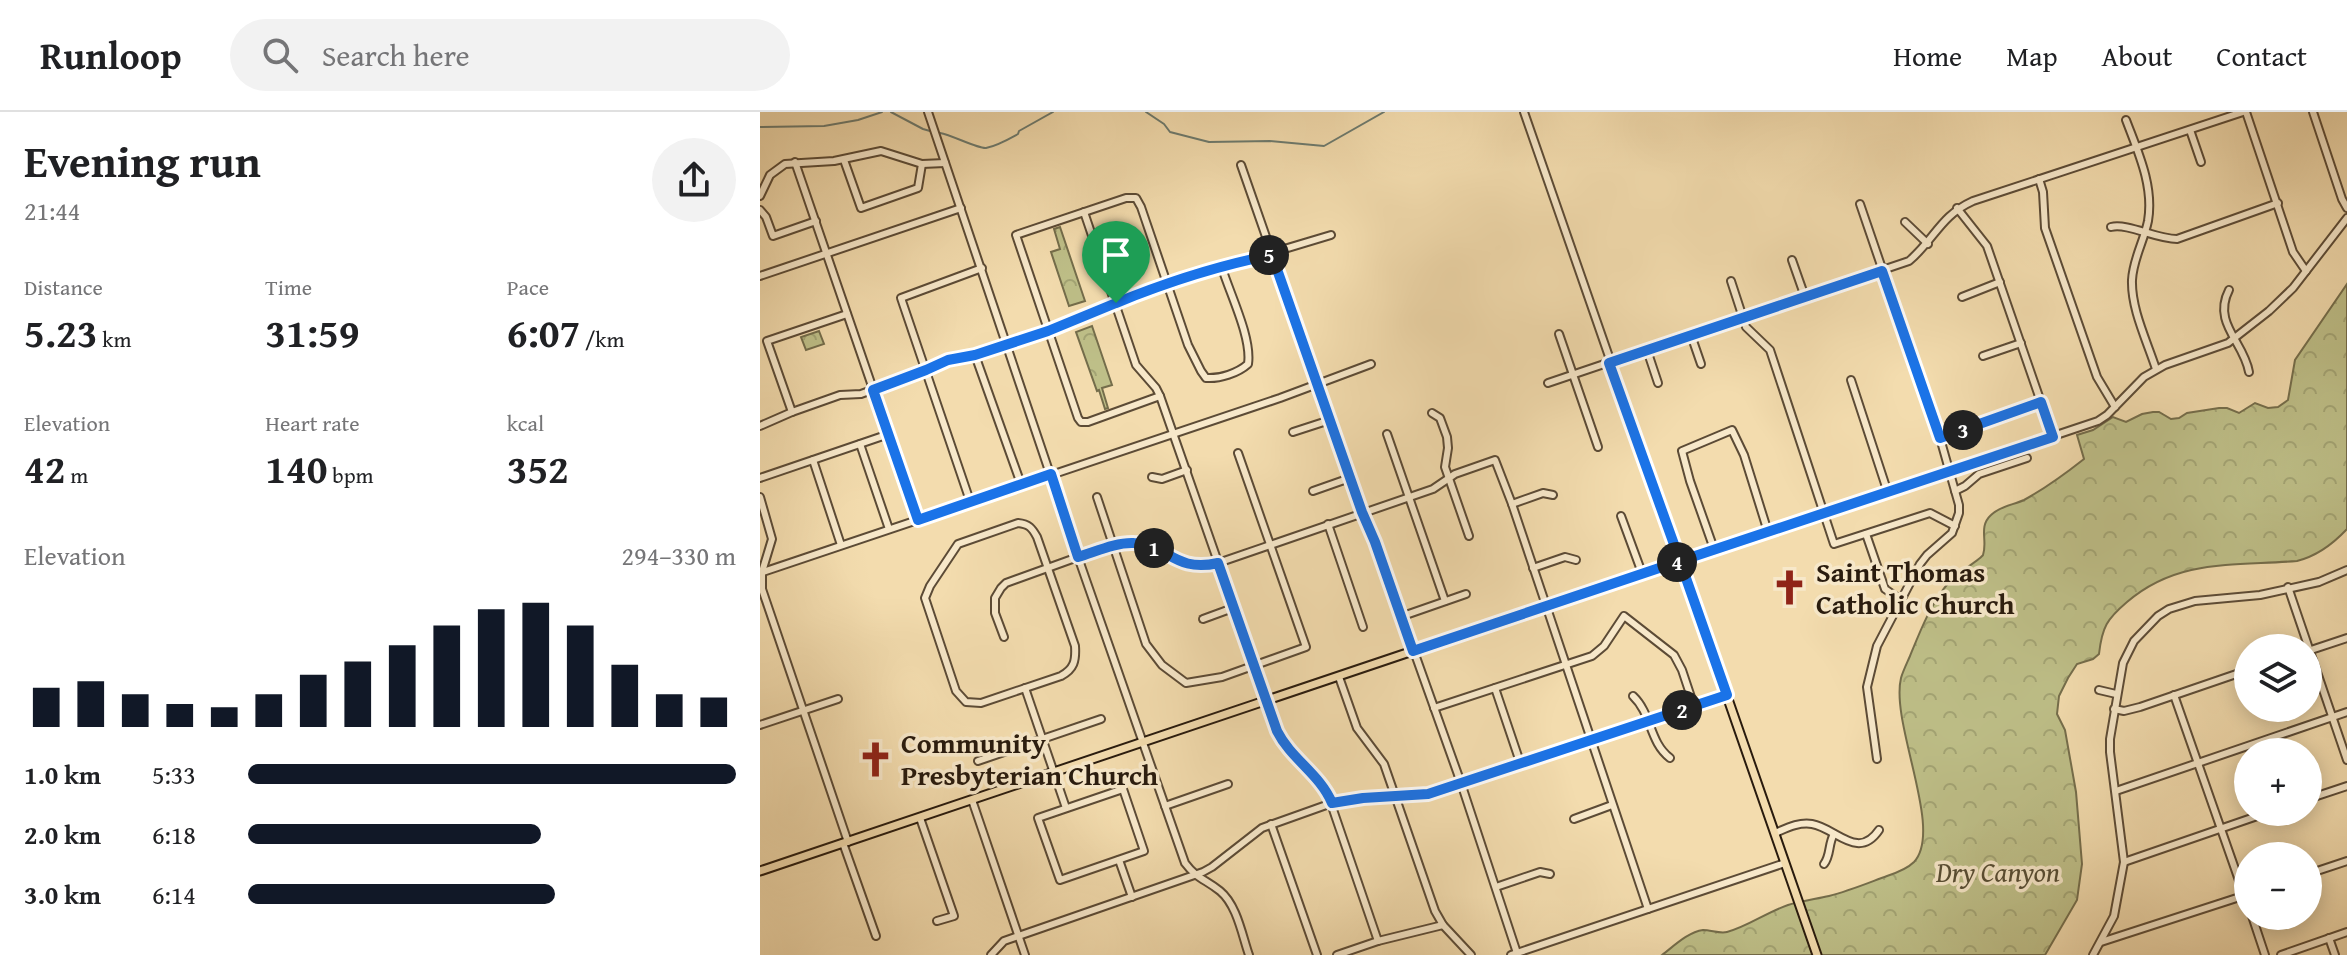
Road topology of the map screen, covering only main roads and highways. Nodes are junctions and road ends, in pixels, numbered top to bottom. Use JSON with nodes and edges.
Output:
{"nodes":[{"id":1,"x":760,"y":871,"type":"edge"},
{"id":2,"x":1817,"y":955,"type":"edge"}],
"edges":[{"from":1,"to":2,"type":"main road"}]}
